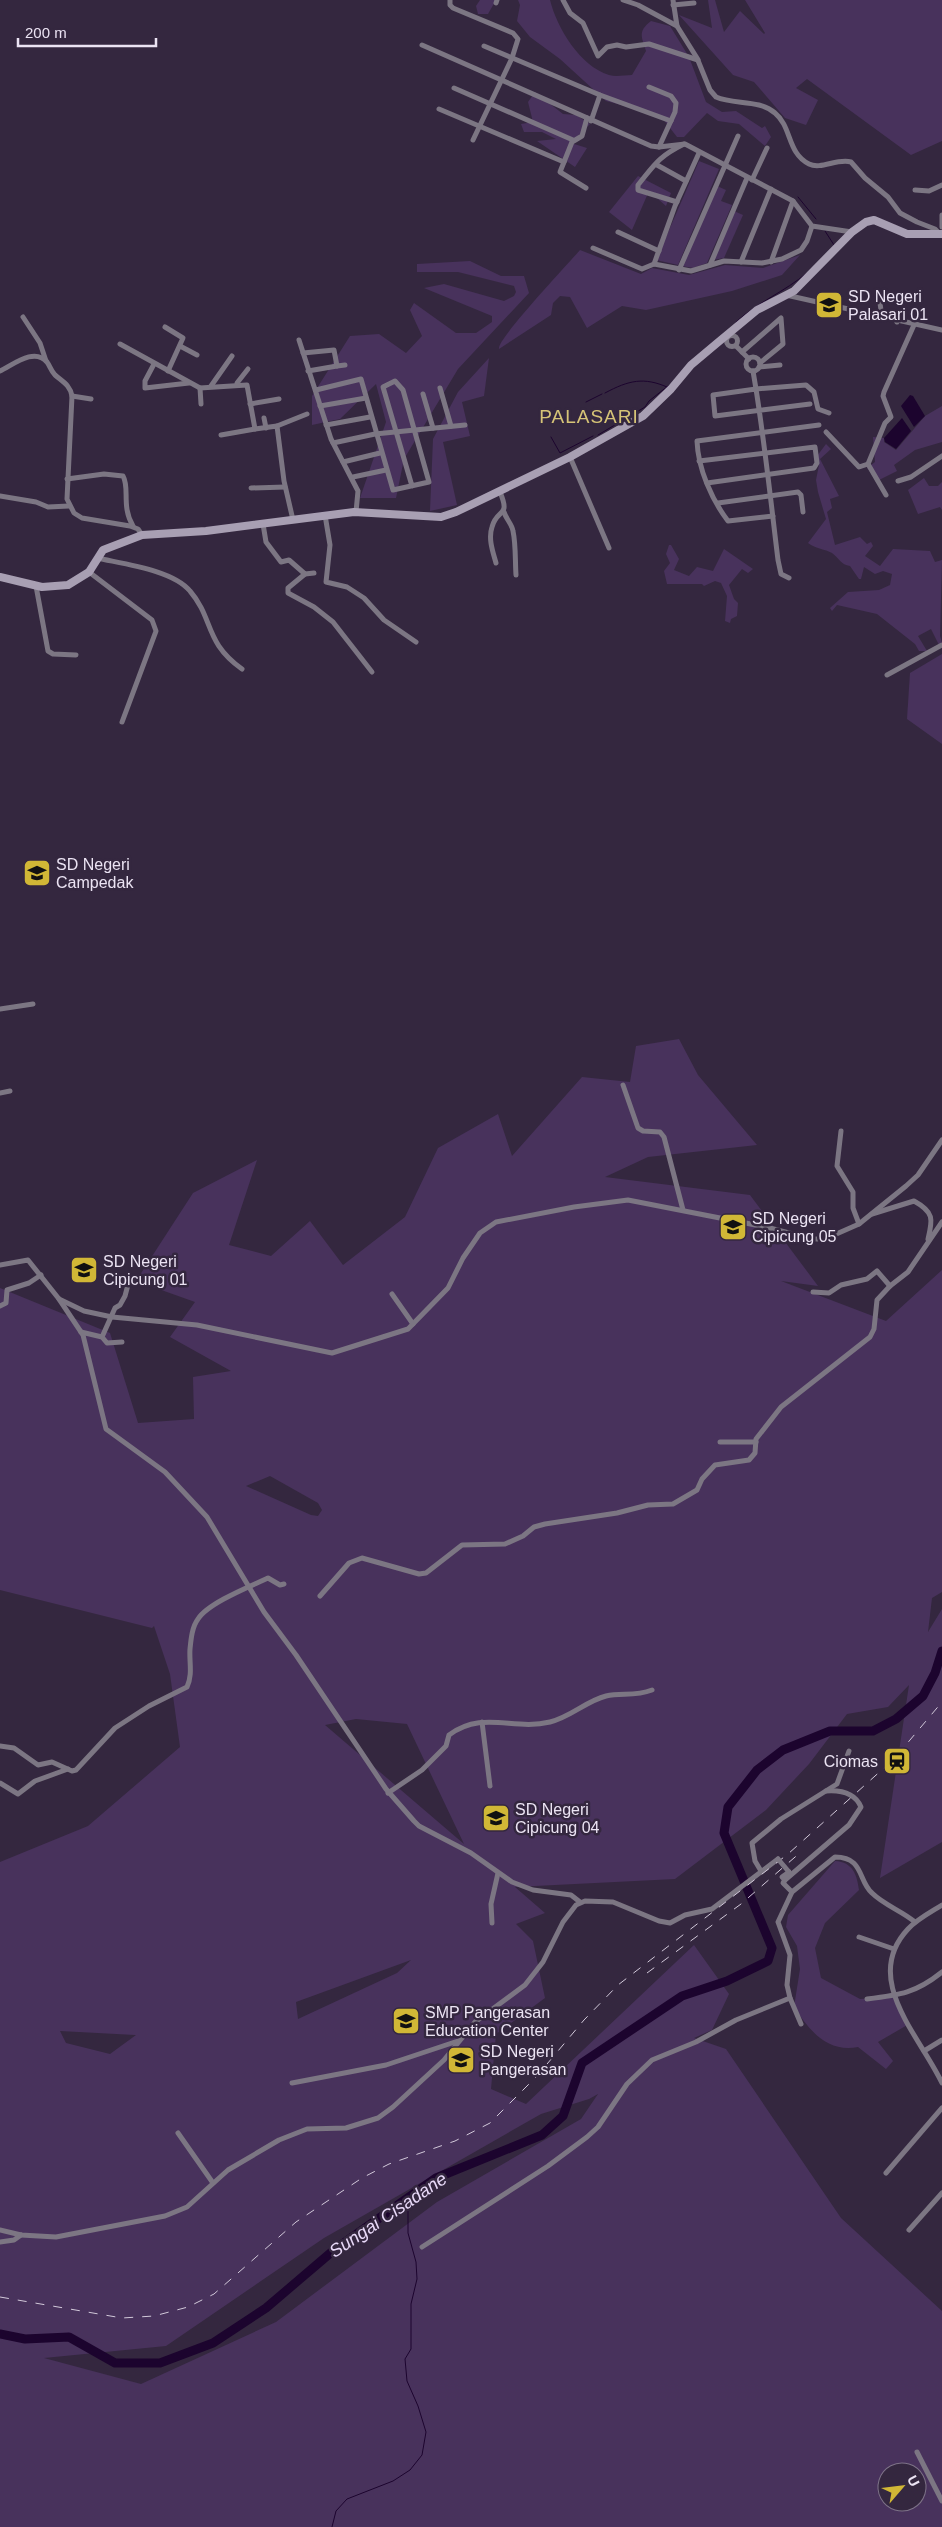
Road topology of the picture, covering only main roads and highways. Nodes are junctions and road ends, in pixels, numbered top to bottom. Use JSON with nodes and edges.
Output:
{"nodes":[{"id":1,"x":941,"y":232,"type":"edge"},
{"id":2,"x":0,"y":577,"type":"edge"}],
"edges":[{"from":1,"to":2,"type":"main road"}]}
